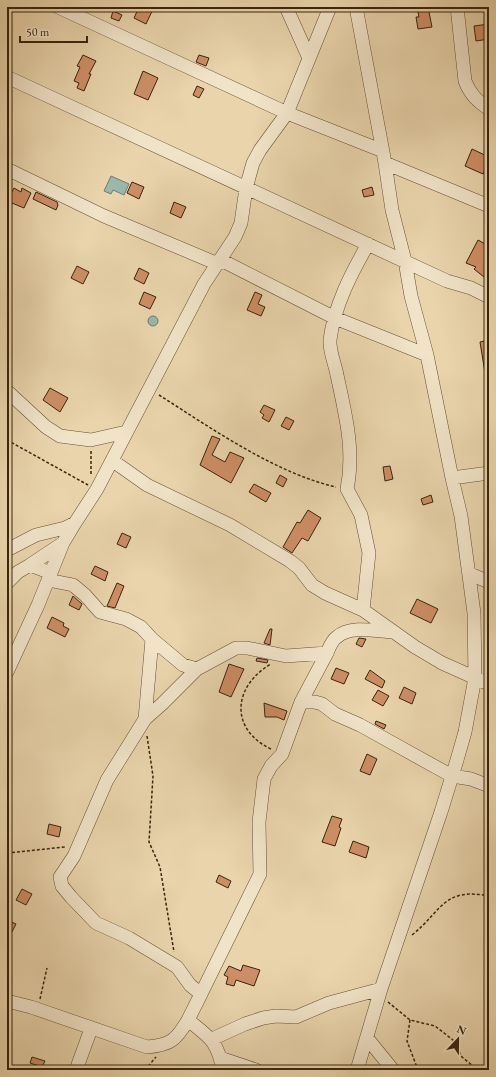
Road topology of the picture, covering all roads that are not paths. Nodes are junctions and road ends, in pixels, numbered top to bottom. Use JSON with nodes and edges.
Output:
{"nodes":[{"id":1,"x":58,"y":7,"type":"edge"},
{"id":2,"x":286,"y":7,"type":"edge"},
{"id":3,"x":330,"y":7,"type":"edge"},
{"id":4,"x":356,"y":7,"type":"edge"},
{"id":5,"x":457,"y":7,"type":"edge"},
{"id":6,"x":309,"y":58,"type":"junction"},
{"id":7,"x":7,"y":77,"type":"edge"},
{"id":8,"x":489,"y":109,"type":"edge"},
{"id":9,"x":287,"y":113,"type":"junction"},
{"id":10,"x":384,"y":157,"type":"junction"},
{"id":11,"x":7,"y":169,"type":"edge"},
{"id":12,"x":246,"y":188,"type":"junction"},
{"id":13,"x":489,"y":206,"type":"edge"},
{"id":14,"x":368,"y":244,"type":"junction"},
{"id":15,"x":405,"y":261,"type":"junction"},
{"id":16,"x":219,"y":262,"type":"junction"},
{"id":17,"x":489,"y":297,"type":"edge"},
{"id":18,"x":335,"y":318,"type":"junction"},
{"id":19,"x":427,"y":354,"type":"junction"},
{"id":20,"x":7,"y":391,"type":"edge"},
{"id":21,"x":126,"y":432,"type":"junction"},
{"id":22,"x":113,"y":461,"type":"junction"},
{"id":23,"x":486,"y":476,"type":"edge"},
{"id":24,"x":452,"y":478,"type":"junction"},
{"id":25,"x":75,"y":523,"type":"junction"},
{"id":26,"x":63,"y":543,"type":"junction"},
{"id":27,"x":7,"y":550,"type":"edge"},
{"id":28,"x":30,"y":565,"type":"junction"},
{"id":29,"x":470,"y":574,"type":"junction"},
{"id":30,"x":50,"y":577,"type":"junction"},
{"id":31,"x":489,"y":582,"type":"edge"},
{"id":32,"x":7,"y":583,"type":"edge"},
{"id":33,"x":363,"y":610,"type":"junction"},
{"id":34,"x":392,"y":632,"type":"junction"},
{"id":35,"x":152,"y":639,"type":"junction"},
{"id":36,"x":326,"y":652,"type":"junction"},
{"id":37,"x":197,"y":669,"type":"junction"},
{"id":38,"x":7,"y":672,"type":"edge"},
{"id":39,"x":475,"y":678,"type":"junction"},
{"id":40,"x":489,"y":684,"type":"edge"},
{"id":41,"x":301,"y":702,"type":"junction"},
{"id":42,"x":145,"y":718,"type":"junction"},
{"id":43,"x":452,"y":776,"type":"junction"},
{"id":44,"x":489,"y":786,"type":"edge"},
{"id":45,"x":380,"y":992,"type":"junction"},
{"id":46,"x":202,"y":994,"type":"junction"},
{"id":47,"x":7,"y":1001,"type":"edge"},
{"id":48,"x":188,"y":1020,"type":"junction"},
{"id":49,"x":91,"y":1029,"type":"junction"},
{"id":50,"x":367,"y":1038,"type":"junction"},
{"id":51,"x":212,"y":1039,"type":"junction"},
{"id":52,"x":221,"y":1064,"type":"edge"},
{"id":53,"x":76,"y":1070,"type":"edge"},
{"id":54,"x":256,"y":1070,"type":"edge"},
{"id":55,"x":357,"y":1070,"type":"edge"},
{"id":56,"x":393,"y":1070,"type":"edge"}],
"edges":[{"from":1,"to":9,"type":"street"},
{"from":2,"to":6,"type":"street"},
{"from":3,"to":6,"type":"street"},
{"from":4,"to":10,"type":"street"},
{"from":5,"to":8,"type":"street"},
{"from":6,"to":9,"type":"street"},
{"from":7,"to":12,"type":"street"},
{"from":9,"to":10,"type":"street"},
{"from":9,"to":12,"type":"street"},
{"from":10,"to":13,"type":"street"},
{"from":10,"to":15,"type":"street"},
{"from":11,"to":16,"type":"street"},
{"from":12,"to":14,"type":"street"},
{"from":12,"to":16,"type":"street"},
{"from":14,"to":15,"type":"street"},
{"from":14,"to":18,"type":"street"},
{"from":15,"to":17,"type":"street"},
{"from":15,"to":19,"type":"street"},
{"from":16,"to":18,"type":"street"},
{"from":16,"to":21,"type":"street"},
{"from":18,"to":19,"type":"street"},
{"from":18,"to":33,"type":"street"},
{"from":19,"to":24,"type":"street"},
{"from":20,"to":21,"type":"street"},
{"from":21,"to":22,"type":"street"},
{"from":22,"to":25,"type":"street"},
{"from":22,"to":33,"type":"street"},
{"from":23,"to":24,"type":"street"},
{"from":24,"to":29,"type":"street"},
{"from":25,"to":26,"type":"street"},
{"from":25,"to":27,"type":"street"},
{"from":26,"to":28,"type":"street"},
{"from":26,"to":30,"type":"street"},
{"from":28,"to":30,"type":"street"},
{"from":28,"to":32,"type":"street"},
{"from":29,"to":31,"type":"street"},
{"from":29,"to":39,"type":"street"},
{"from":30,"to":35,"type":"street"},
{"from":30,"to":38,"type":"street"},
{"from":33,"to":34,"type":"street"},
{"from":34,"to":36,"type":"street"},
{"from":34,"to":39,"type":"street"},
{"from":35,"to":37,"type":"street"},
{"from":35,"to":42,"type":"street"},
{"from":36,"to":37,"type":"street"},
{"from":36,"to":41,"type":"street"},
{"from":37,"to":42,"type":"street"},
{"from":39,"to":40,"type":"street"},
{"from":39,"to":43,"type":"street"},
{"from":41,"to":43,"type":"street"},
{"from":41,"to":46,"type":"street"},
{"from":42,"to":46,"type":"street"},
{"from":43,"to":44,"type":"street"},
{"from":43,"to":45,"type":"street"},
{"from":45,"to":50,"type":"street"},
{"from":45,"to":51,"type":"street"},
{"from":46,"to":48,"type":"street"},
{"from":47,"to":49,"type":"street"},
{"from":48,"to":49,"type":"street"},
{"from":48,"to":51,"type":"street"},
{"from":49,"to":53,"type":"street"},
{"from":50,"to":55,"type":"street"},
{"from":50,"to":56,"type":"street"},
{"from":51,"to":52,"type":"street"},
{"from":52,"to":54,"type":"street"}]}
